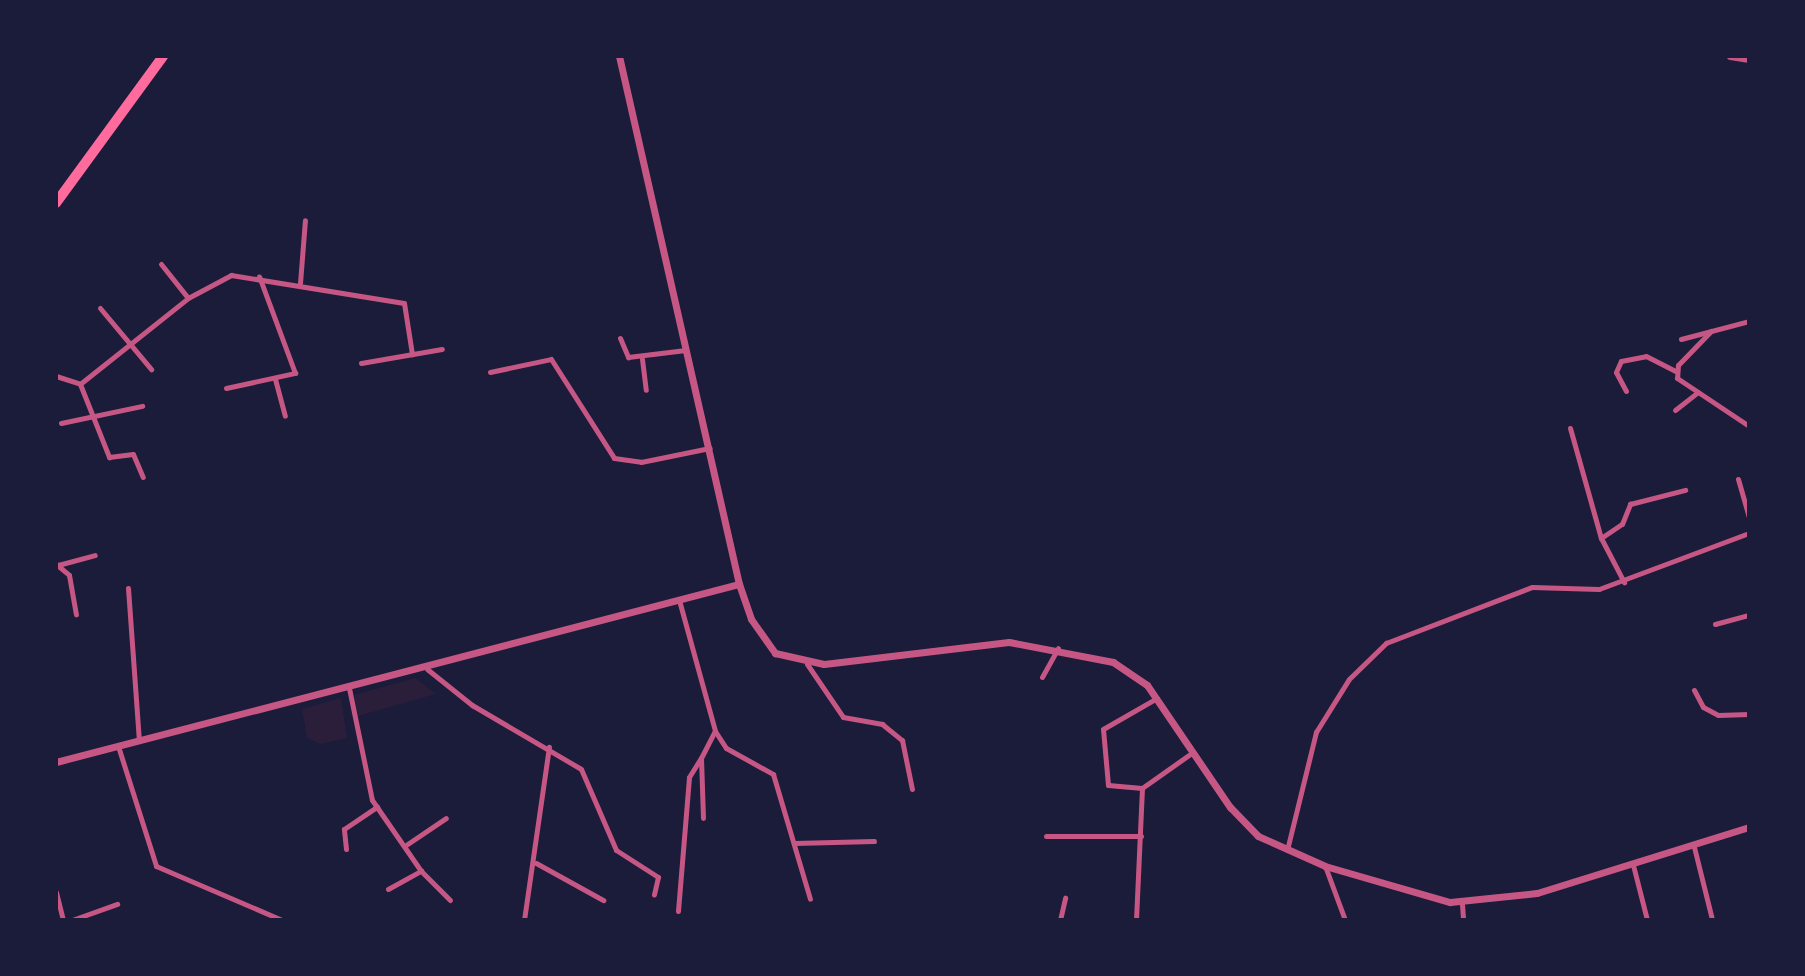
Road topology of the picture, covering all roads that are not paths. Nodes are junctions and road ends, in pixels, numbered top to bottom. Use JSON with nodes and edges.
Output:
{"nodes":[{"id":1,"x":163,"y":56,"type":"edge"},
{"id":2,"x":619,"y":56,"type":"edge"},
{"id":3,"x":1730,"y":56,"type":"edge"},
{"id":4,"x":1749,"y":59,"type":"edge"},
{"id":5,"x":56,"y":203,"type":"edge"},
{"id":6,"x":305,"y":220,"type":"dead end"},
{"id":7,"x":161,"y":264,"type":"dead end"},
{"id":8,"x":259,"y":276,"type":"junction"},
{"id":9,"x":300,"y":284,"type":"junction"},
{"id":10,"x":188,"y":298,"type":"junction"},
{"id":11,"x":100,"y":308,"type":"dead end"},
{"id":12,"x":1749,"y":321,"type":"edge"},
{"id":13,"x":1711,"y":331,"type":"junction"},
{"id":14,"x":620,"y":338,"type":"dead end"},
{"id":15,"x":1681,"y":339,"type":"dead end"},
{"id":16,"x":132,"y":343,"type":"junction"},
{"id":17,"x":442,"y":349,"type":"dead end"},
{"id":18,"x":688,"y":349,"type":"junction"},
{"id":19,"x":412,"y":354,"type":"junction"},
{"id":20,"x":642,"y":359,"type":"junction"},
{"id":21,"x":361,"y":363,"type":"dead end"},
{"id":22,"x":151,"y":369,"type":"dead end"},
{"id":23,"x":1675,"y":370,"type":"junction"},
{"id":24,"x":490,"y":372,"type":"dead end"},
{"id":25,"x":56,"y":376,"type":"edge"},
{"id":26,"x":275,"y":379,"type":"junction"},
{"id":27,"x":80,"y":384,"type":"junction"},
{"id":28,"x":226,"y":388,"type":"dead end"},
{"id":29,"x":646,"y":390,"type":"dead end"},
{"id":30,"x":1626,"y":391,"type":"dead end"},
{"id":31,"x":1698,"y":392,"type":"junction"},
{"id":32,"x":142,"y":406,"type":"dead end"},
{"id":33,"x":1675,"y":410,"type":"dead end"},
{"id":34,"x":285,"y":416,"type":"dead end"},
{"id":35,"x":93,"y":418,"type":"junction"},
{"id":36,"x":61,"y":423,"type":"dead end"},
{"id":37,"x":1749,"y":426,"type":"edge"},
{"id":38,"x":1570,"y":428,"type":"dead end"},
{"id":39,"x":710,"y":448,"type":"junction"},
{"id":40,"x":143,"y":477,"type":"dead end"},
{"id":41,"x":1738,"y":479,"type":"dead end"},
{"id":42,"x":1685,"y":490,"type":"dead end"},
{"id":43,"x":1749,"y":517,"type":"edge"},
{"id":44,"x":1749,"y":533,"type":"edge"},
{"id":45,"x":1601,"y":538,"type":"junction"},
{"id":46,"x":95,"y":555,"type":"dead end"},
{"id":47,"x":56,"y":565,"type":"edge"},
{"id":48,"x":1624,"y":582,"type":"junction"},
{"id":49,"x":740,"y":584,"type":"junction"},
{"id":50,"x":128,"y":588,"type":"dead end"},
{"id":51,"x":679,"y":600,"type":"junction"},
{"id":52,"x":76,"y":614,"type":"dead end"},
{"id":53,"x":1749,"y":615,"type":"edge"},
{"id":54,"x":1715,"y":624,"type":"dead end"},
{"id":55,"x":1058,"y":648,"type":"junction"},
{"id":56,"x":807,"y":664,"type":"junction"},
{"id":57,"x":427,"y":669,"type":"junction"},
{"id":58,"x":1042,"y":677,"type":"dead end"},
{"id":59,"x":349,"y":688,"type":"junction"},
{"id":60,"x":1694,"y":690,"type":"dead end"},
{"id":61,"x":1157,"y":698,"type":"junction"},
{"id":62,"x":1749,"y":714,"type":"edge"},
{"id":63,"x":715,"y":731,"type":"junction"},
{"id":64,"x":139,"y":741,"type":"junction"},
{"id":65,"x":118,"y":746,"type":"junction"},
{"id":66,"x":549,"y":747,"type":"junction"},
{"id":67,"x":1193,"y":752,"type":"junction"},
{"id":68,"x":701,"y":758,"type":"junction"},
{"id":69,"x":57,"y":759,"type":"edge"},
{"id":70,"x":1142,"y":788,"type":"junction"},
{"id":71,"x":912,"y":789,"type":"dead end"},
{"id":72,"x":377,"y":807,"type":"junction"},
{"id":73,"x":446,"y":818,"type":"dead end"},
{"id":74,"x":703,"y":818,"type":"dead end"},
{"id":75,"x":1749,"y":827,"type":"edge"},
{"id":76,"x":1046,"y":836,"type":"dead end"},
{"id":77,"x":1142,"y":836,"type":"junction"},
{"id":78,"x":874,"y":841,"type":"dead end"},
{"id":79,"x":794,"y":843,"type":"junction"},
{"id":80,"x":406,"y":845,"type":"junction"},
{"id":81,"x":1694,"y":846,"type":"junction"},
{"id":82,"x":346,"y":849,"type":"dead end"},
{"id":83,"x":1287,"y":852,"type":"junction"},
{"id":84,"x":536,"y":863,"type":"junction"},
{"id":85,"x":1633,"y":865,"type":"junction"},
{"id":86,"x":1325,"y":866,"type":"junction"},
{"id":87,"x":421,"y":872,"type":"junction"},
{"id":88,"x":388,"y":889,"type":"dead end"},
{"id":89,"x":56,"y":892,"type":"edge"},
{"id":90,"x":654,"y":895,"type":"dead end"},
{"id":91,"x":1065,"y":898,"type":"dead end"},
{"id":92,"x":810,"y":899,"type":"dead end"},
{"id":93,"x":450,"y":900,"type":"dead end"},
{"id":94,"x":603,"y":900,"type":"dead end"},
{"id":95,"x":117,"y":904,"type":"dead end"},
{"id":96,"x":1462,"y":904,"type":"junction"},
{"id":97,"x":678,"y":911,"type":"dead end"},
{"id":98,"x":1712,"y":919,"type":"edge"},
{"id":99,"x":64,"y":920,"type":"edge"},
{"id":100,"x":72,"y":920,"type":"edge"},
{"id":101,"x":282,"y":920,"type":"edge"},
{"id":102,"x":524,"y":920,"type":"edge"},
{"id":103,"x":1060,"y":920,"type":"edge"},
{"id":104,"x":1136,"y":920,"type":"edge"},
{"id":105,"x":1345,"y":920,"type":"edge"},
{"id":106,"x":1463,"y":920,"type":"edge"},
{"id":107,"x":1647,"y":920,"type":"edge"}],
"edges":[{"from":1,"to":5,"type":"highway"},
{"from":2,"to":18,"type":"street"},
{"from":3,"to":4,"type":"street"},
{"from":6,"to":9,"type":"street"},
{"from":7,"to":10,"type":"street"},
{"from":8,"to":9,"type":"street"},
{"from":8,"to":10,"type":"street"},
{"from":8,"to":26,"type":"street"},
{"from":9,"to":19,"type":"street"},
{"from":10,"to":16,"type":"street"},
{"from":11,"to":16,"type":"street"},
{"from":12,"to":13,"type":"street"},
{"from":13,"to":15,"type":"street"},
{"from":13,"to":23,"type":"street"},
{"from":14,"to":20,"type":"street"},
{"from":16,"to":22,"type":"street"},
{"from":16,"to":27,"type":"street"},
{"from":17,"to":19,"type":"street"},
{"from":18,"to":20,"type":"street"},
{"from":18,"to":39,"type":"street"},
{"from":19,"to":21,"type":"street"},
{"from":20,"to":29,"type":"street"},
{"from":23,"to":30,"type":"street"},
{"from":23,"to":31,"type":"street"},
{"from":24,"to":39,"type":"street"},
{"from":25,"to":27,"type":"street"},
{"from":26,"to":28,"type":"street"},
{"from":26,"to":34,"type":"street"},
{"from":27,"to":35,"type":"street"},
{"from":31,"to":33,"type":"street"},
{"from":31,"to":37,"type":"street"},
{"from":32,"to":35,"type":"street"},
{"from":35,"to":36,"type":"street"},
{"from":35,"to":40,"type":"street"},
{"from":38,"to":45,"type":"street"},
{"from":39,"to":49,"type":"street"},
{"from":41,"to":43,"type":"street"},
{"from":42,"to":45,"type":"street"},
{"from":44,"to":48,"type":"street"},
{"from":45,"to":48,"type":"street"},
{"from":46,"to":47,"type":"street"},
{"from":47,"to":52,"type":"street"},
{"from":48,"to":83,"type":"street"},
{"from":49,"to":51,"type":"street"},
{"from":49,"to":56,"type":"street"},
{"from":50,"to":64,"type":"street"},
{"from":51,"to":57,"type":"street"},
{"from":51,"to":63,"type":"street"},
{"from":53,"to":54,"type":"street"},
{"from":55,"to":56,"type":"street"},
{"from":55,"to":58,"type":"street"},
{"from":55,"to":61,"type":"street"},
{"from":56,"to":71,"type":"street"},
{"from":57,"to":59,"type":"street"},
{"from":57,"to":66,"type":"street"},
{"from":59,"to":64,"type":"street"},
{"from":59,"to":72,"type":"street"},
{"from":60,"to":62,"type":"street"},
{"from":61,"to":67,"type":"street"},
{"from":61,"to":70,"type":"street"},
{"from":63,"to":68,"type":"street"},
{"from":63,"to":79,"type":"street"},
{"from":64,"to":65,"type":"street"},
{"from":65,"to":69,"type":"street"},
{"from":65,"to":101,"type":"street"},
{"from":66,"to":84,"type":"street"},
{"from":66,"to":90,"type":"street"},
{"from":67,"to":70,"type":"street"},
{"from":67,"to":83,"type":"street"},
{"from":68,"to":74,"type":"street"},
{"from":68,"to":97,"type":"street"},
{"from":70,"to":77,"type":"street"},
{"from":72,"to":80,"type":"street"},
{"from":72,"to":82,"type":"street"},
{"from":73,"to":80,"type":"street"},
{"from":75,"to":81,"type":"street"},
{"from":76,"to":77,"type":"street"},
{"from":77,"to":104,"type":"street"},
{"from":78,"to":79,"type":"street"},
{"from":79,"to":92,"type":"street"},
{"from":80,"to":87,"type":"street"},
{"from":81,"to":85,"type":"street"},
{"from":81,"to":98,"type":"street"},
{"from":83,"to":86,"type":"street"},
{"from":84,"to":94,"type":"street"},
{"from":84,"to":102,"type":"street"},
{"from":85,"to":96,"type":"street"},
{"from":85,"to":107,"type":"street"},
{"from":86,"to":96,"type":"street"},
{"from":86,"to":105,"type":"street"},
{"from":87,"to":88,"type":"street"},
{"from":87,"to":93,"type":"street"},
{"from":89,"to":99,"type":"street"},
{"from":91,"to":103,"type":"street"},
{"from":95,"to":100,"type":"street"},
{"from":96,"to":106,"type":"street"}]}
